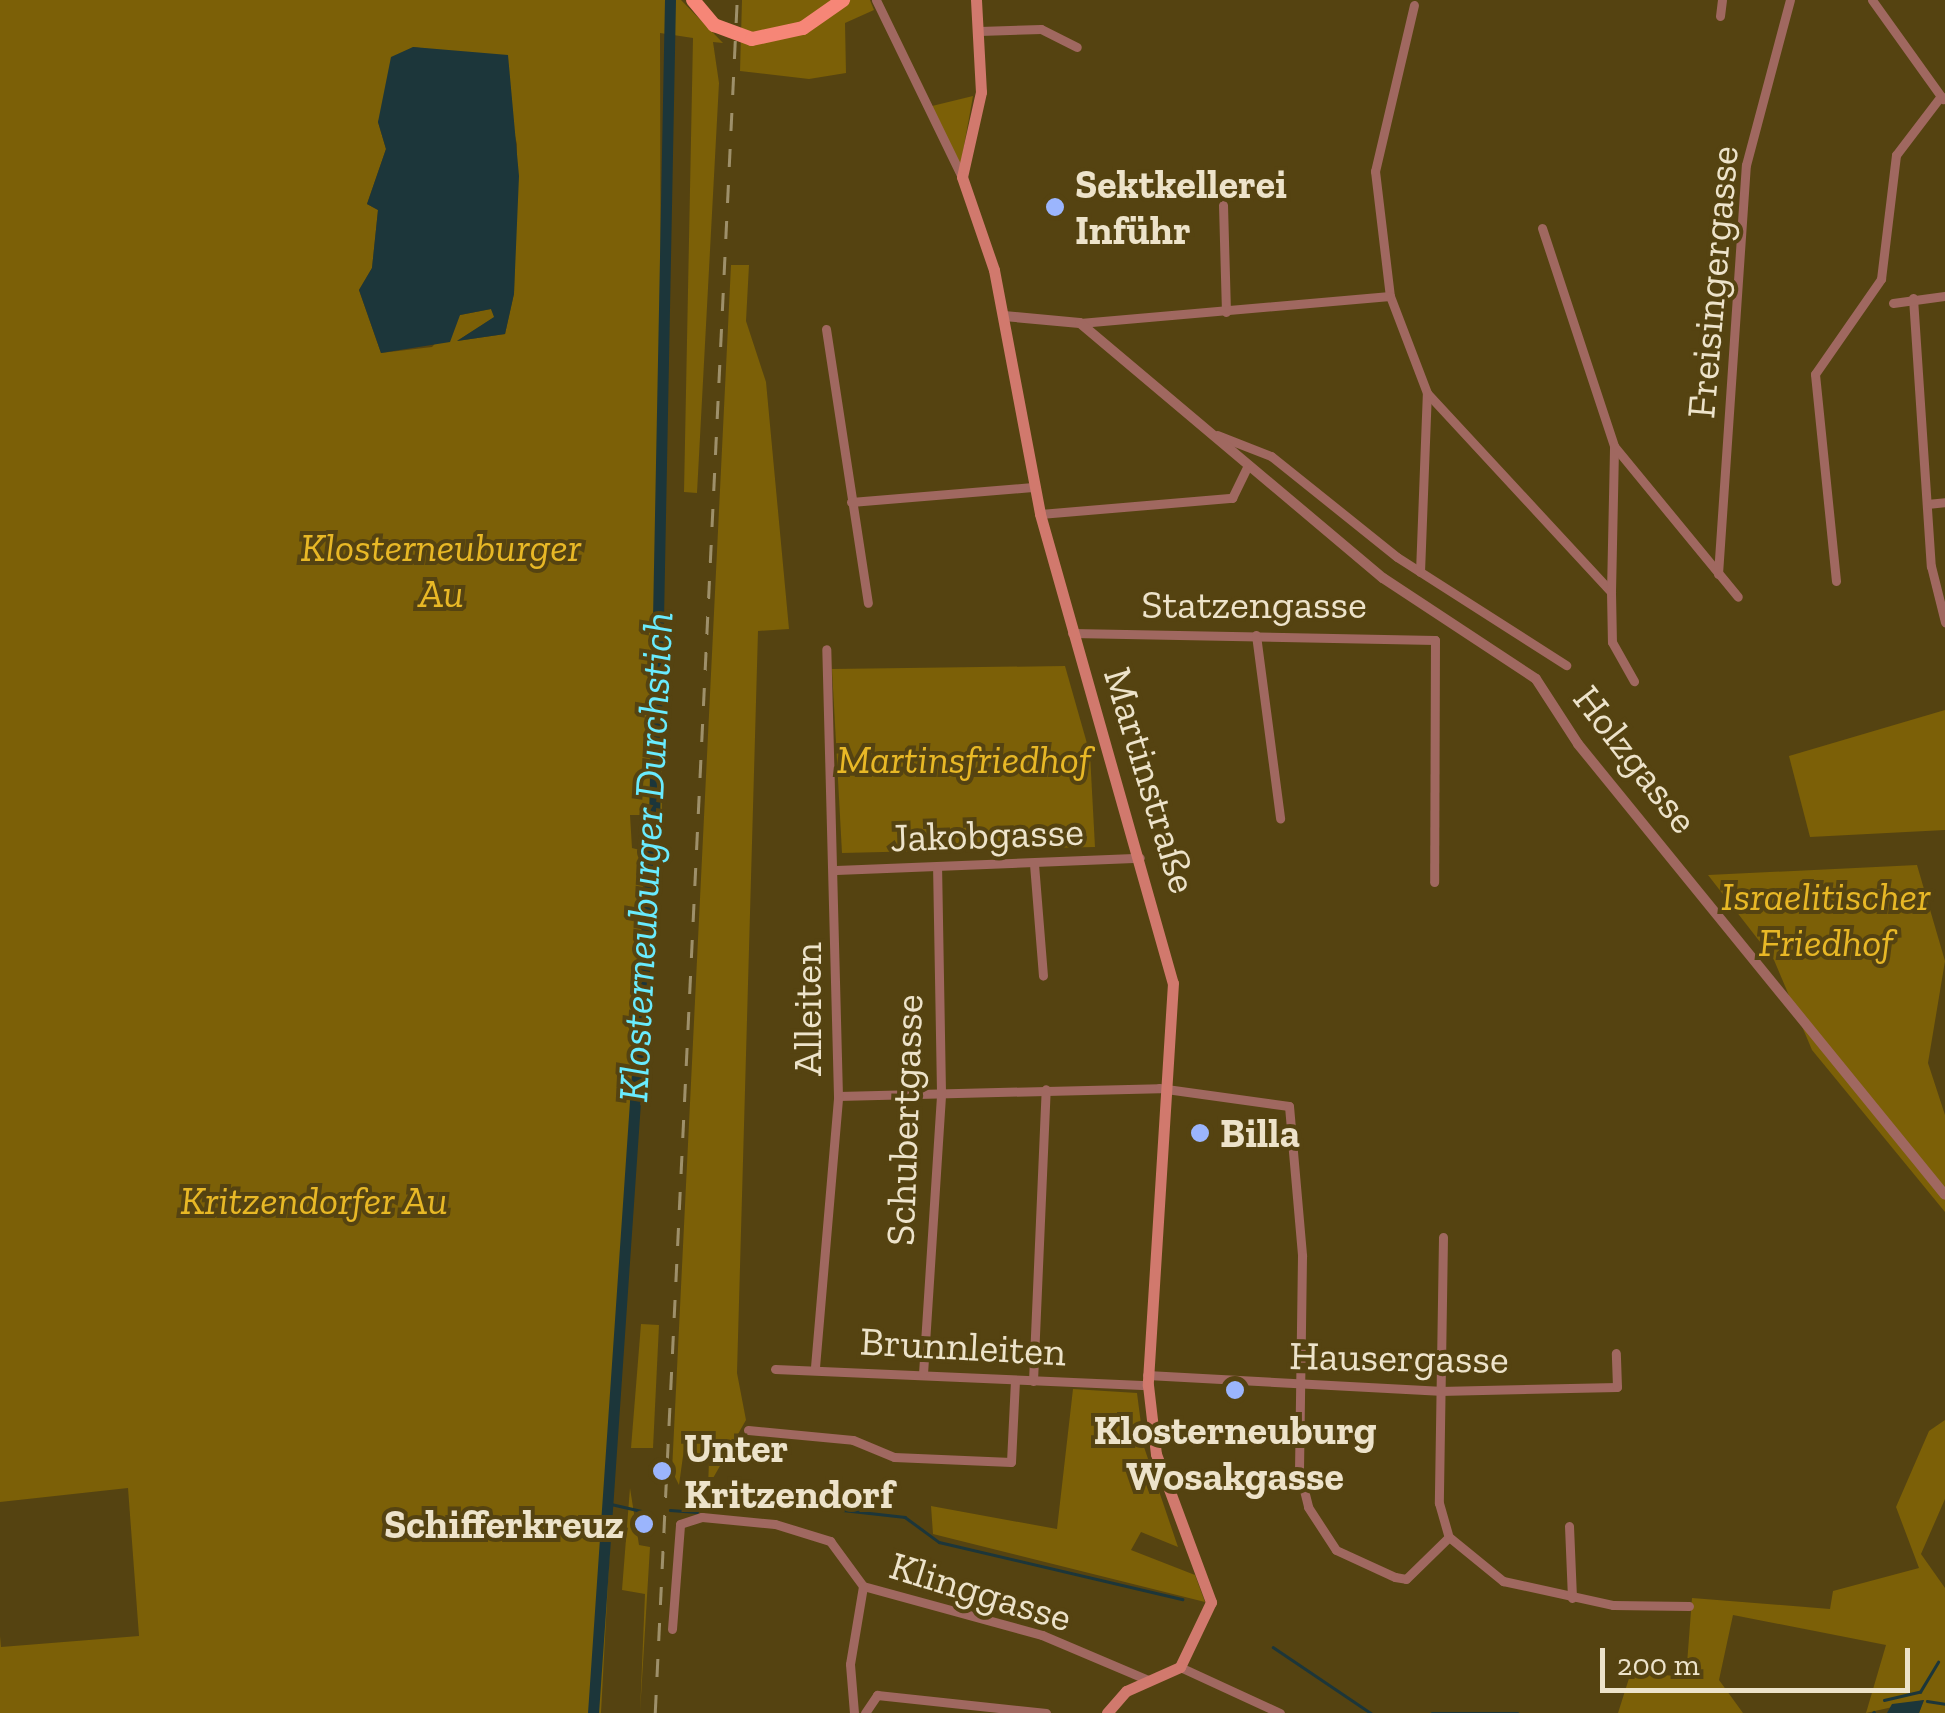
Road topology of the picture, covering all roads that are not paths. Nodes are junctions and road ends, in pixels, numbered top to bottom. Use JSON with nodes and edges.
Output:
{"nodes":[{"id":1,"x":693,"y":0,"type":"edge"},
{"id":2,"x":843,"y":0,"type":"edge"},
{"id":3,"x":876,"y":0,"type":"edge"},
{"id":4,"x":1722,"y":0,"type":"edge"},
{"id":5,"x":1790,"y":0,"type":"edge"},
{"id":6,"x":1872,"y":0,"type":"edge"},
{"id":7,"x":977,"y":1,"type":"edge"},
{"id":8,"x":1414,"y":5,"type":"dead end"},
{"id":9,"x":1720,"y":16,"type":"dead end"},
{"id":10,"x":978,"y":31,"type":"junction"},
{"id":11,"x":1077,"y":47,"type":"dead end"},
{"id":12,"x":1945,"y":77,"type":"edge"},
{"id":13,"x":1932,"y":82,"type":"junction"},
{"id":14,"x":1943,"y":98,"type":"edge"},
{"id":15,"x":962,"y":177,"type":"junction"},
{"id":16,"x":1222,"y":205,"type":"dead end"},
{"id":17,"x":1542,"y":228,"type":"dead end"},
{"id":18,"x":1390,"y":296,"type":"junction"},
{"id":19,"x":1945,"y":296,"type":"edge"},
{"id":20,"x":1913,"y":298,"type":"junction"},
{"id":21,"x":1893,"y":303,"type":"dead end"},
{"id":22,"x":1226,"y":312,"type":"junction"},
{"id":23,"x":1004,"y":316,"type":"junction"},
{"id":24,"x":1080,"y":323,"type":"junction"},
{"id":25,"x":826,"y":328,"type":"dead end"},
{"id":26,"x":1427,"y":393,"type":"junction"},
{"id":27,"x":1211,"y":433,"type":"junction"},
{"id":28,"x":1614,"y":446,"type":"junction"},
{"id":29,"x":1248,"y":465,"type":"junction"},
{"id":30,"x":1036,"y":487,"type":"junction"},
{"id":31,"x":851,"y":502,"type":"junction"},
{"id":32,"x":1945,"y":502,"type":"edge"},
{"id":33,"x":1927,"y":504,"type":"junction"},
{"id":34,"x":1040,"y":514,"type":"junction"},
{"id":35,"x":1420,"y":572,"type":"junction"},
{"id":36,"x":1718,"y":574,"type":"junction"},
{"id":37,"x":1836,"y":581,"type":"dead end"},
{"id":38,"x":1611,"y":592,"type":"junction"},
{"id":39,"x":1738,"y":597,"type":"dead end"},
{"id":40,"x":868,"y":603,"type":"dead end"},
{"id":41,"x":1945,"y":622,"type":"edge"},
{"id":42,"x":1072,"y":633,"type":"junction"},
{"id":43,"x":1256,"y":635,"type":"junction"},
{"id":44,"x":826,"y":649,"type":"dead end"},
{"id":45,"x":1566,"y":665,"type":"dead end"},
{"id":46,"x":1634,"y":681,"type":"dead end"},
{"id":47,"x":1280,"y":818,"type":"dead end"},
{"id":48,"x":1140,"y":858,"type":"junction"},
{"id":49,"x":1034,"y":864,"type":"junction"},
{"id":50,"x":936,"y":866,"type":"junction"},
{"id":51,"x":836,"y":870,"type":"junction"},
{"id":52,"x":1434,"y":882,"type":"dead end"},
{"id":53,"x":1043,"y":976,"type":"dead end"},
{"id":54,"x":1046,"y":1089,"type":"junction"},
{"id":55,"x":1171,"y":1091,"type":"junction"},
{"id":56,"x":941,"y":1092,"type":"junction"},
{"id":57,"x":838,"y":1096,"type":"junction"},
{"id":58,"x":1945,"y":1195,"type":"edge"},
{"id":59,"x":1443,"y":1237,"type":"dead end"},
{"id":60,"x":1616,"y":1353,"type":"dead end"},
{"id":61,"x":815,"y":1367,"type":"junction"},
{"id":62,"x":776,"y":1369,"type":"dead end"},
{"id":63,"x":922,"y":1374,"type":"junction"},
{"id":64,"x":1015,"y":1380,"type":"junction"},
{"id":65,"x":1148,"y":1380,"type":"junction"},
{"id":66,"x":1034,"y":1381,"type":"junction"},
{"id":67,"x":1300,"y":1387,"type":"junction"},
{"id":68,"x":1439,"y":1391,"type":"junction"},
{"id":69,"x":748,"y":1430,"type":"dead end"},
{"id":70,"x":1569,"y":1526,"type":"dead end"},
{"id":71,"x":1449,"y":1537,"type":"junction"},
{"id":72,"x":863,"y":1586,"type":"junction"},
{"id":73,"x":1572,"y":1598,"type":"junction"},
{"id":74,"x":1689,"y":1606,"type":"dead end"},
{"id":75,"x":672,"y":1629,"type":"dead end"},
{"id":76,"x":1180,"y":1667,"type":"junction"},
{"id":77,"x":1151,"y":1680,"type":"junction"},
{"id":78,"x":854,"y":1713,"type":"edge"},
{"id":79,"x":864,"y":1713,"type":"edge"},
{"id":80,"x":1046,"y":1713,"type":"edge"},
{"id":81,"x":1108,"y":1713,"type":"edge"},
{"id":82,"x":1280,"y":1713,"type":"edge"}],
"edges":[{"from":1,"to":2,"type":"main road","bridge":true},
{"from":3,"to":15,"type":"street","name":"Martinstraße"},
{"from":4,"to":9,"type":"street"},
{"from":5,"to":36,"type":"street","name":"Freisingergasse"},
{"from":6,"to":13,"type":"street"},
{"from":7,"to":10,"type":"main road"},
{"from":8,"to":18,"type":"street"},
{"from":10,"to":11,"type":"street"},
{"from":10,"to":15,"type":"main road"},
{"from":12,"to":13,"type":"street"},
{"from":13,"to":14,"type":"street"},
{"from":14,"to":37,"type":"street"},
{"from":15,"to":23,"type":"main road","name":"Martinstraße"},
{"from":16,"to":22,"type":"street"},
{"from":17,"to":28,"type":"street"},
{"from":18,"to":22,"type":"street"},
{"from":18,"to":26,"type":"street"},
{"from":19,"to":20,"type":"street"},
{"from":20,"to":21,"type":"street"},
{"from":20,"to":33,"type":"street"},
{"from":22,"to":24,"type":"street"},
{"from":23,"to":24,"type":"street"},
{"from":23,"to":30,"type":"main road","name":"Martinstraße"},
{"from":24,"to":27,"type":"street","name":"Holzgasse"},
{"from":25,"to":31,"type":"street"},
{"from":26,"to":35,"type":"street"},
{"from":26,"to":38,"type":"street"},
{"from":27,"to":29,"type":"street","name":"Holzgasse"},
{"from":27,"to":35,"type":"street","name":"Holzgasse"},
{"from":28,"to":36,"type":"street"},
{"from":28,"to":38,"type":"street"},
{"from":29,"to":34,"type":"street"},
{"from":29,"to":58,"type":"street","name":"Holzgasse"},
{"from":30,"to":31,"type":"street"},
{"from":30,"to":34,"type":"main road","name":"Martinstraße"},
{"from":31,"to":40,"type":"street"},
{"from":32,"to":33,"type":"street"},
{"from":33,"to":41,"type":"street"},
{"from":34,"to":42,"type":"main road","name":"Martinstraße"},
{"from":35,"to":45,"type":"street","name":"Holzgasse"},
{"from":36,"to":39,"type":"street"},
{"from":38,"to":46,"type":"street"},
{"from":42,"to":43,"type":"street","name":"Statzengasse"},
{"from":42,"to":48,"type":"main road","name":"Martinstraße"},
{"from":43,"to":47,"type":"street"},
{"from":43,"to":52,"type":"street","name":"Statzengasse"},
{"from":44,"to":51,"type":"street","name":"Alleiten"},
{"from":48,"to":49,"type":"street","name":"Jakobgasse"},
{"from":48,"to":55,"type":"main road","name":"Martinstraße"},
{"from":49,"to":50,"type":"street","name":"Jakobgasse"},
{"from":49,"to":53,"type":"street"},
{"from":50,"to":51,"type":"street","name":"Jakobgasse"},
{"from":50,"to":56,"type":"street","name":"Schubertgasse"},
{"from":51,"to":57,"type":"street","name":"Alleiten"},
{"from":54,"to":55,"type":"street"},
{"from":54,"to":56,"type":"street"},
{"from":54,"to":66,"type":"street"},
{"from":55,"to":65,"type":"main road","name":"Martinstraße"},
{"from":55,"to":67,"type":"street"},
{"from":56,"to":57,"type":"street"},
{"from":56,"to":63,"type":"street","name":"Schubertgasse"},
{"from":57,"to":61,"type":"street","name":"Alleiten"},
{"from":59,"to":68,"type":"street"},
{"from":60,"to":68,"type":"street","name":"Hausergasse"},
{"from":61,"to":62,"type":"street","name":"Brunnleiten"},
{"from":61,"to":63,"type":"street","name":"Brunnleiten"},
{"from":63,"to":64,"type":"street","name":"Brunnleiten"},
{"from":64,"to":66,"type":"street","name":"Brunnleiten"},
{"from":64,"to":69,"type":"street"},
{"from":65,"to":66,"type":"street","name":"Brunnleiten"},
{"from":65,"to":67,"type":"street","name":"Hausergasse"},
{"from":65,"to":76,"type":"main road","name":"Martinstraße"},
{"from":67,"to":68,"type":"street","name":"Hausergasse"},
{"from":67,"to":71,"type":"street"},
{"from":68,"to":71,"type":"street"},
{"from":70,"to":73,"type":"street"},
{"from":71,"to":73,"type":"street"},
{"from":72,"to":75,"type":"street","name":"Klinggasse"},
{"from":72,"to":77,"type":"street","name":"Klinggasse"},
{"from":72,"to":78,"type":"street"},
{"from":73,"to":74,"type":"street"},
{"from":76,"to":77,"type":"main road"},
{"from":76,"to":82,"type":"street"},
{"from":77,"to":81,"type":"main road"},
{"from":79,"to":80,"type":"street"}]}
